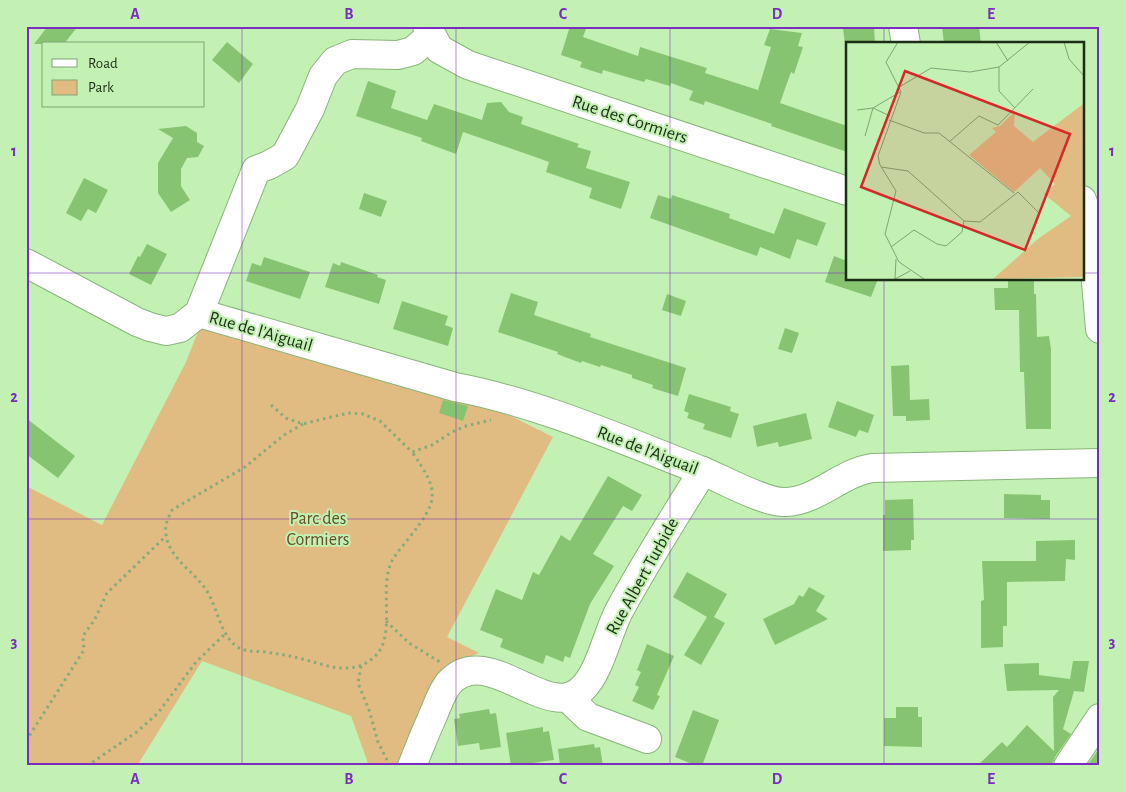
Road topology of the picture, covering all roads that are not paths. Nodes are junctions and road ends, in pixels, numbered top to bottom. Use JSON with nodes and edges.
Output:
{"nodes":[{"id":1,"x":903,"y":26,"type":"edge"},
{"id":2,"x":429,"y":31,"type":"edge"},
{"id":3,"x":906,"y":42,"type":"edge"},
{"id":4,"x":846,"y":191,"type":"edge"},
{"id":5,"x":1084,"y":205,"type":"edge"},
{"id":6,"x":26,"y":262,"type":"edge"},
{"id":7,"x":199,"y":313,"type":"junction"},
{"id":8,"x":1100,"y":329,"type":"edge"},
{"id":9,"x":1100,"y":463,"type":"edge"},
{"id":10,"x":703,"y":471,"type":"junction"},
{"id":11,"x":568,"y":698,"type":"junction"},
{"id":12,"x":1100,"y":718,"type":"edge"},
{"id":13,"x":647,"y":739,"type":"dead end"},
{"id":14,"x":412,"y":766,"type":"edge"},
{"id":15,"x":1068,"y":766,"type":"edge"}],
"edges":[{"from":1,"to":3,"type":"street"},
{"from":2,"to":4,"type":"street","name":"Rue des Cormiers"},
{"from":2,"to":7,"type":"street"},
{"from":5,"to":8,"type":"street"},
{"from":6,"to":7,"type":"street"},
{"from":7,"to":10,"type":"street","name":"Rue de l’Aiguail"},
{"from":9,"to":10,"type":"street","name":"Rue de l’Aiguail"},
{"from":10,"to":11,"type":"street","name":"Rue Albert Turbide"},
{"from":11,"to":13,"type":"street"},
{"from":11,"to":14,"type":"street"},
{"from":12,"to":15,"type":"street"}]}
